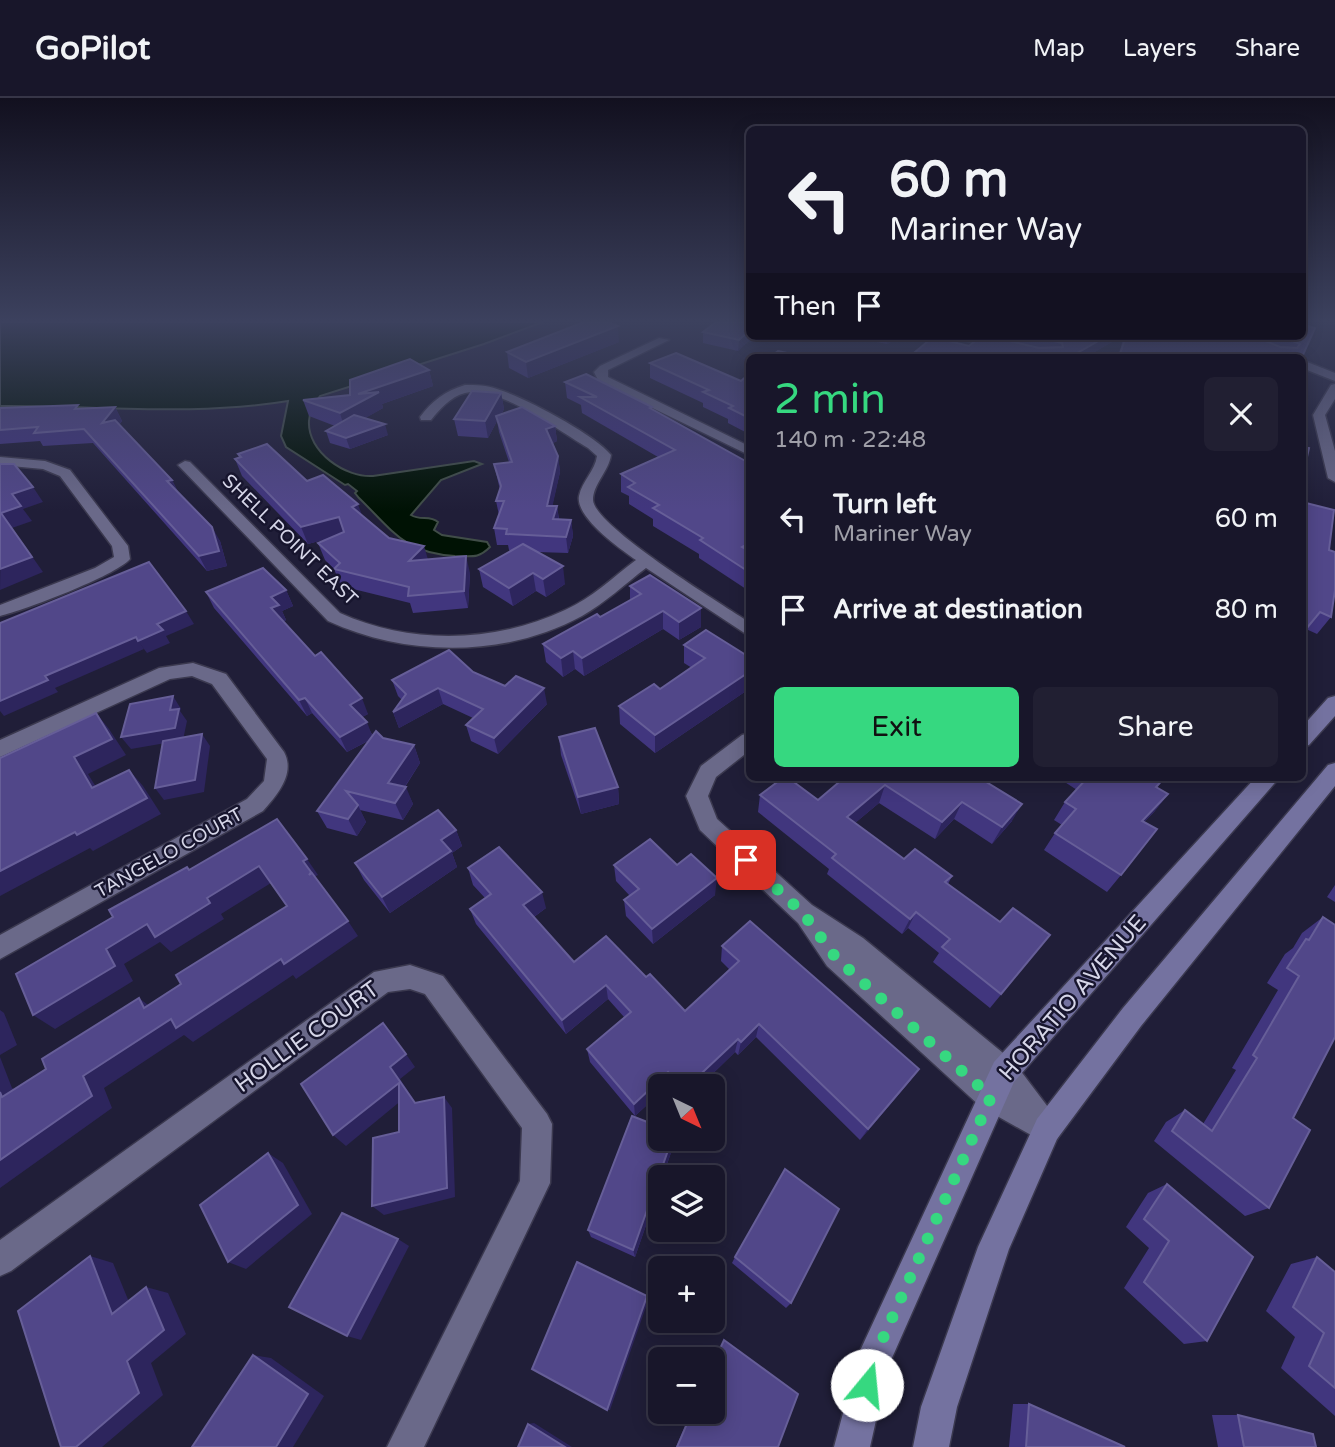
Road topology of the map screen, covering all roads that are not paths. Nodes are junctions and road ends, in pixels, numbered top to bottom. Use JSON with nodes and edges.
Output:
{"nodes":[{"id":1,"x":615,"y":385,"type":"edge"},
{"id":2,"x":1335,"y":388,"type":"edge"},
{"id":3,"x":426,"y":417,"type":"dead end"},
{"id":4,"x":746,"y":449,"type":"edge"},
{"id":5,"x":0,"y":461,"type":"edge"},
{"id":6,"x":185,"y":466,"type":"dead end"},
{"id":7,"x":1335,"y":478,"type":"edge"},
{"id":8,"x":646,"y":560,"type":"junction"},
{"id":9,"x":0,"y":611,"type":"edge"},
{"id":10,"x":746,"y":628,"type":"edge"},
{"id":11,"x":1335,"y":703,"type":"edge"},
{"id":12,"x":1306,"y":736,"type":"edge"},
{"id":13,"x":746,"y":742,"type":"edge"},
{"id":14,"x":0,"y":749,"type":"edge"},
{"id":15,"x":1335,"y":771,"type":"edge"},
{"id":16,"x":1265,"y":781,"type":"edge"},
{"id":17,"x":0,"y":948,"type":"edge"},
{"id":18,"x":997,"y":1084,"type":"junction"},
{"id":19,"x":1047,"y":1129,"type":"junction"},
{"id":20,"x":0,"y":1260,"type":"edge"},
{"id":21,"x":405,"y":1447,"type":"edge"},
{"id":22,"x":852,"y":1447,"type":"edge"},
{"id":23,"x":931,"y":1447,"type":"edge"}],
"edges":[{"from":1,"to":4,"type":"street"},
{"from":2,"to":7,"type":"street"},
{"from":3,"to":8,"type":"street"},
{"from":5,"to":9,"type":"street"},
{"from":6,"to":8,"type":"street","name":"SHELL POINT EAST"},
{"from":8,"to":10,"type":"street"},
{"from":11,"to":12,"type":"main road"},
{"from":13,"to":18,"type":"street"},
{"from":14,"to":17,"type":"street","name":"TANGELO COURT"},
{"from":15,"to":19,"type":"main road"},
{"from":16,"to":18,"type":"main road","name":"HORATIO AVENUE"},
{"from":18,"to":19,"type":"street"},
{"from":18,"to":22,"type":"main road","name":"HORATIO AVENUE"},
{"from":19,"to":23,"type":"main road"},
{"from":20,"to":21,"type":"street","name":"HOLLIE COURT"}]}
